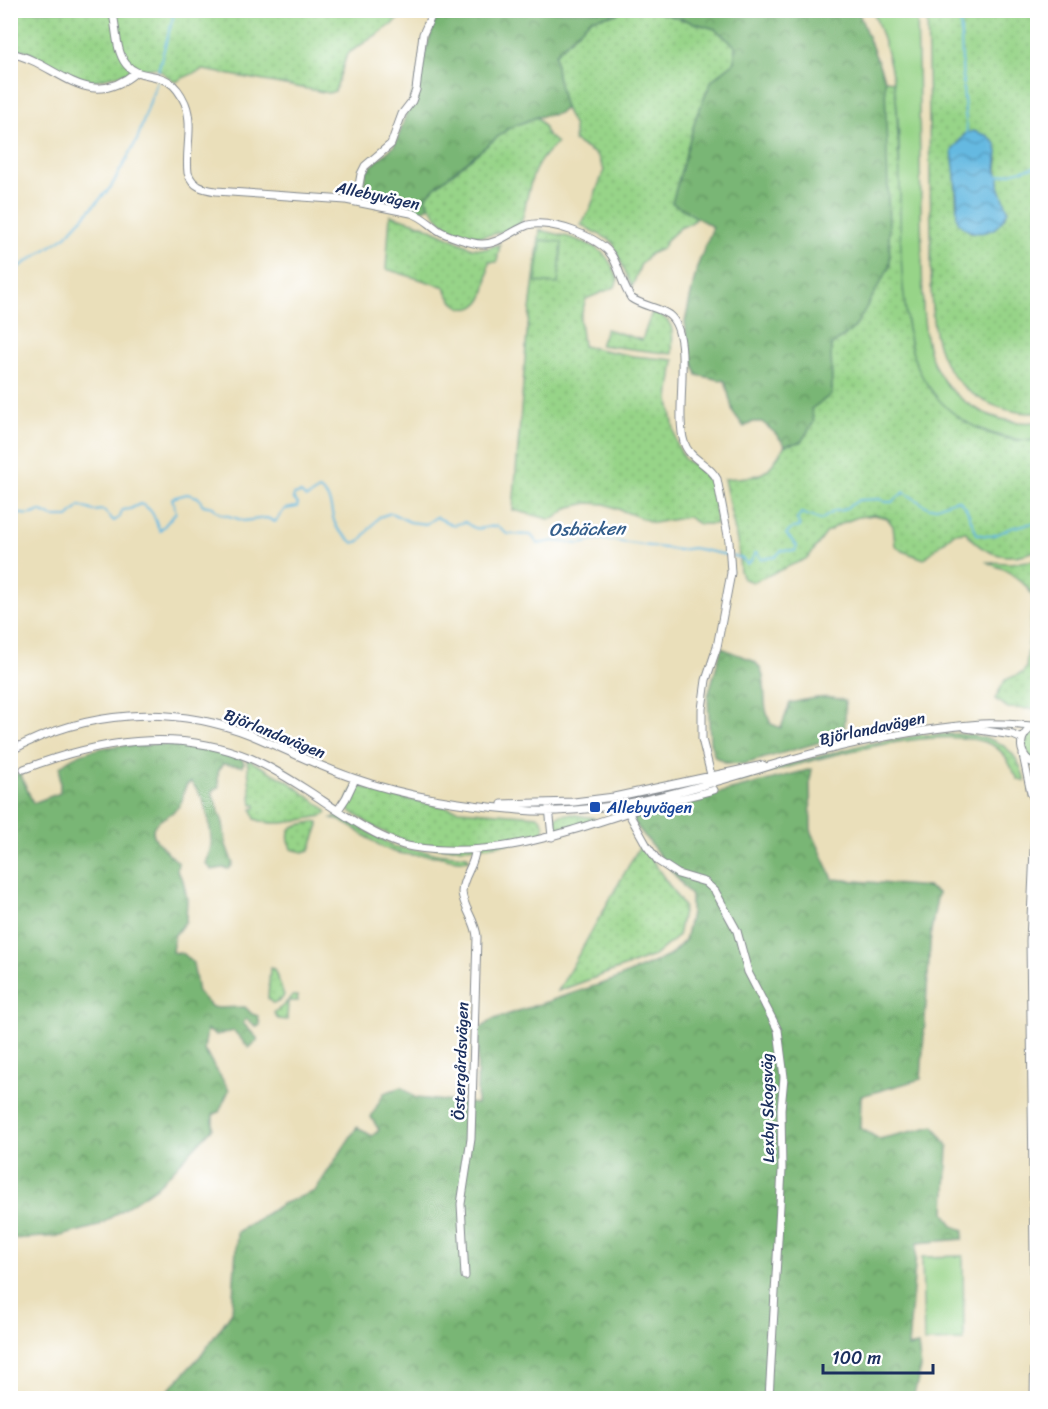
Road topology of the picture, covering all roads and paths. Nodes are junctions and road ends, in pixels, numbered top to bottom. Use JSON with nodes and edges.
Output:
{"nodes":[{"id":1,"x":112,"y":10,"type":"edge"},
{"id":2,"x":434,"y":10,"type":"edge"},
{"id":3,"x":10,"y":53,"type":"edge"},
{"id":4,"x":136,"y":72,"type":"junction"},
{"id":5,"x":356,"y":202,"type":"junction"},
{"id":6,"x":1036,"y":726,"type":"edge"},
{"id":7,"x":961,"y":727,"type":"junction"},
{"id":8,"x":1022,"y":739,"type":"junction"},
{"id":9,"x":10,"y":751,"type":"edge"},
{"id":10,"x":1023,"y":755,"type":"junction"},
{"id":11,"x":1038,"y":765,"type":"edge"},
{"id":12,"x":24,"y":769,"type":"dead end"},
{"id":13,"x":355,"y":779,"type":"junction"},
{"id":14,"x":713,"y":783,"type":"junction"},
{"id":15,"x":1037,"y":802,"type":"edge"},
{"id":16,"x":549,"y":807,"type":"junction"},
{"id":17,"x":338,"y":810,"type":"junction"},
{"id":18,"x":628,"y":812,"type":"junction"},
{"id":19,"x":552,"y":837,"type":"junction"},
{"id":20,"x":475,"y":850,"type":"junction"},
{"id":21,"x":465,"y":1276,"type":"dead end"},
{"id":22,"x":769,"y":1398,"type":"edge"},
{"id":23,"x":1034,"y":1398,"type":"edge"}],
"edges":[{"from":1,"to":4,"type":"street"},
{"from":2,"to":5,"type":"street"},
{"from":3,"to":4,"type":"street"},
{"from":4,"to":5,"type":"street","name":"Allebyvägen"},
{"from":5,"to":14,"type":"street","name":"Allebyvägen"},
{"from":6,"to":7,"type":"street","name":"Björlandavägen"},
{"from":6,"to":8,"type":"street"},
{"from":7,"to":8,"type":"street","name":"Björlandavägen"},
{"from":7,"to":14,"type":"street","name":"Björlandavägen"},
{"from":8,"to":10,"type":"street"},
{"from":9,"to":13,"type":"street","name":"Björlandavägen"},
{"from":10,"to":11,"type":"street"},
{"from":10,"to":15,"type":"street"},
{"from":12,"to":17,"type":"street","name":"Björlandavägen"},
{"from":13,"to":16,"type":"street","name":"Björlandavägen"},
{"from":13,"to":17,"type":"street"},
{"from":14,"to":16,"type":"street","name":"Björlandavägen"},
{"from":14,"to":18,"type":"street","name":"Björlandavägen"},
{"from":15,"to":23,"type":"street"},
{"from":16,"to":19,"type":"street"},
{"from":17,"to":20,"type":"street","name":"Björlandavägen"},
{"from":18,"to":19,"type":"street"},
{"from":18,"to":22,"type":"street","name":"Lexby Skogsväg"},
{"from":19,"to":20,"type":"street","name":"Björlandavägen"},
{"from":20,"to":21,"type":"street","name":"Östergårdsvägen"}]}
